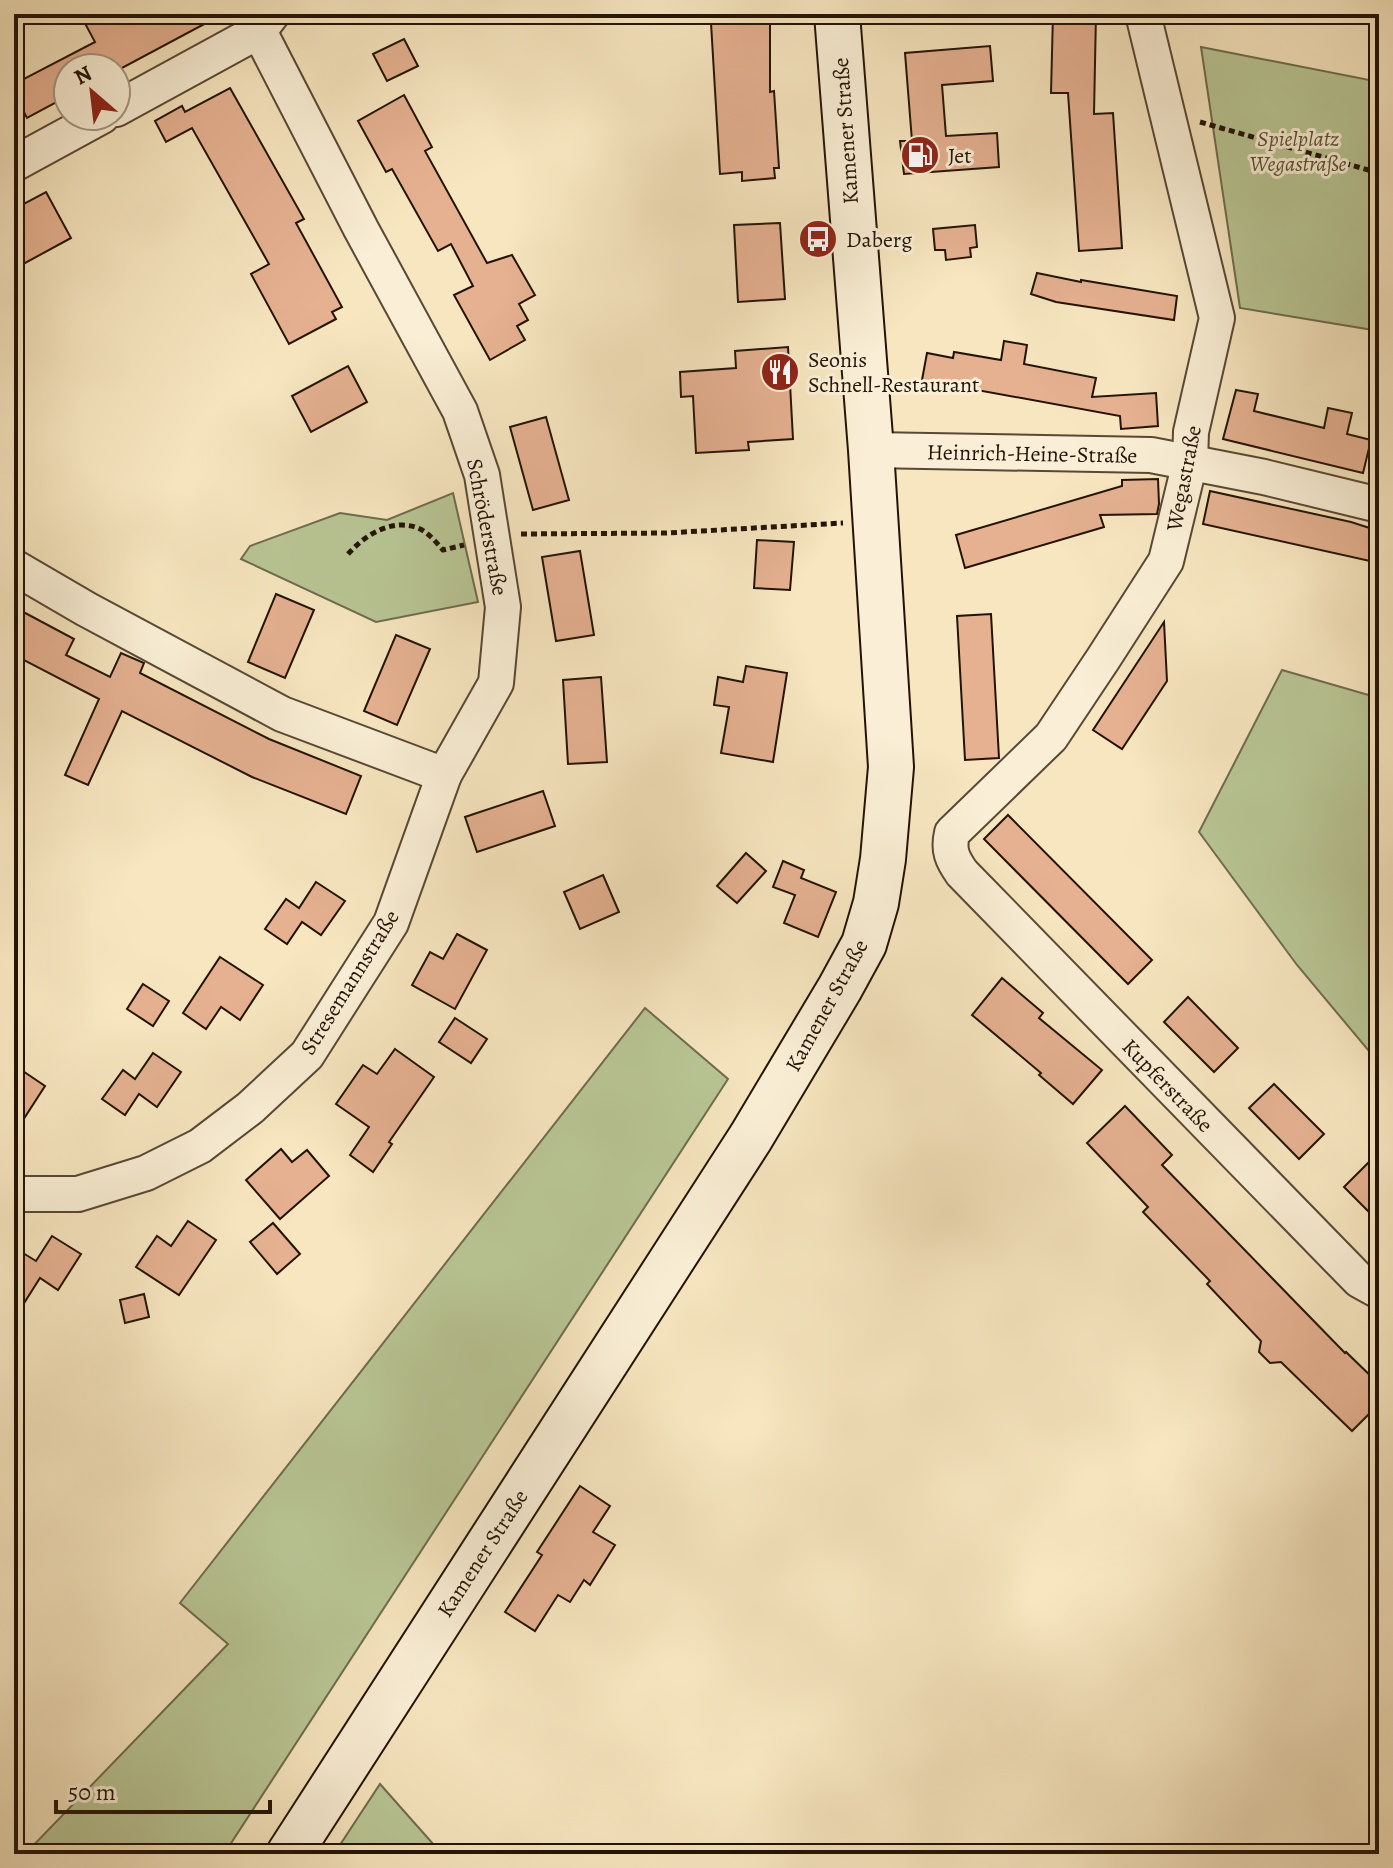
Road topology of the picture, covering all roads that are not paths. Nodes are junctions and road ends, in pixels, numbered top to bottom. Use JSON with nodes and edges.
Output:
{"nodes":[{"id":1,"x":837,"y":14,"type":"edge"},
{"id":2,"x":1143,"y":14,"type":"edge"},
{"id":3,"x":266,"y":23,"type":"edge"},
{"id":4,"x":132,"y":100,"type":"edge"},
{"id":5,"x":73,"y":132,"type":"edge"},
{"id":6,"x":14,"y":164,"type":"edge"},
{"id":7,"x":871,"y":450,"type":"junction"},
{"id":8,"x":1190,"y":462,"type":"junction"},
{"id":9,"x":1379,"y":505,"type":"edge"},
{"id":10,"x":14,"y":567,"type":"edge"},
{"id":11,"x":444,"y":775,"type":"junction"},
{"id":12,"x":962,"y":873,"type":"joint"},
{"id":13,"x":14,"y":1194,"type":"edge"},
{"id":14,"x":1379,"y":1291,"type":"edge"},
{"id":15,"x":289,"y":1854,"type":"edge"}],
"edges":[{"from":1,"to":7,"type":"main road","name":"Kamener Straße"},
{"from":2,"to":8,"type":"street","name":"Wegastraße"},
{"from":3,"to":4,"type":"street"},
{"from":3,"to":11,"type":"street","name":"Schröderstraße"},
{"from":5,"to":6,"type":"street"},
{"from":7,"to":8,"type":"street","name":"Heinrich-Heine-Straße"},
{"from":7,"to":15,"type":"main road","name":"Kamener Straße"},
{"from":8,"to":9,"type":"street","name":"Heinrich-Heine-Straße"},
{"from":8,"to":12,"type":"street","name":"Wegastraße"},
{"from":10,"to":11,"type":"street"},
{"from":11,"to":13,"type":"street","name":"Stresemannstraße"},
{"from":12,"to":14,"type":"street","name":"Kupferstraße"}]}
